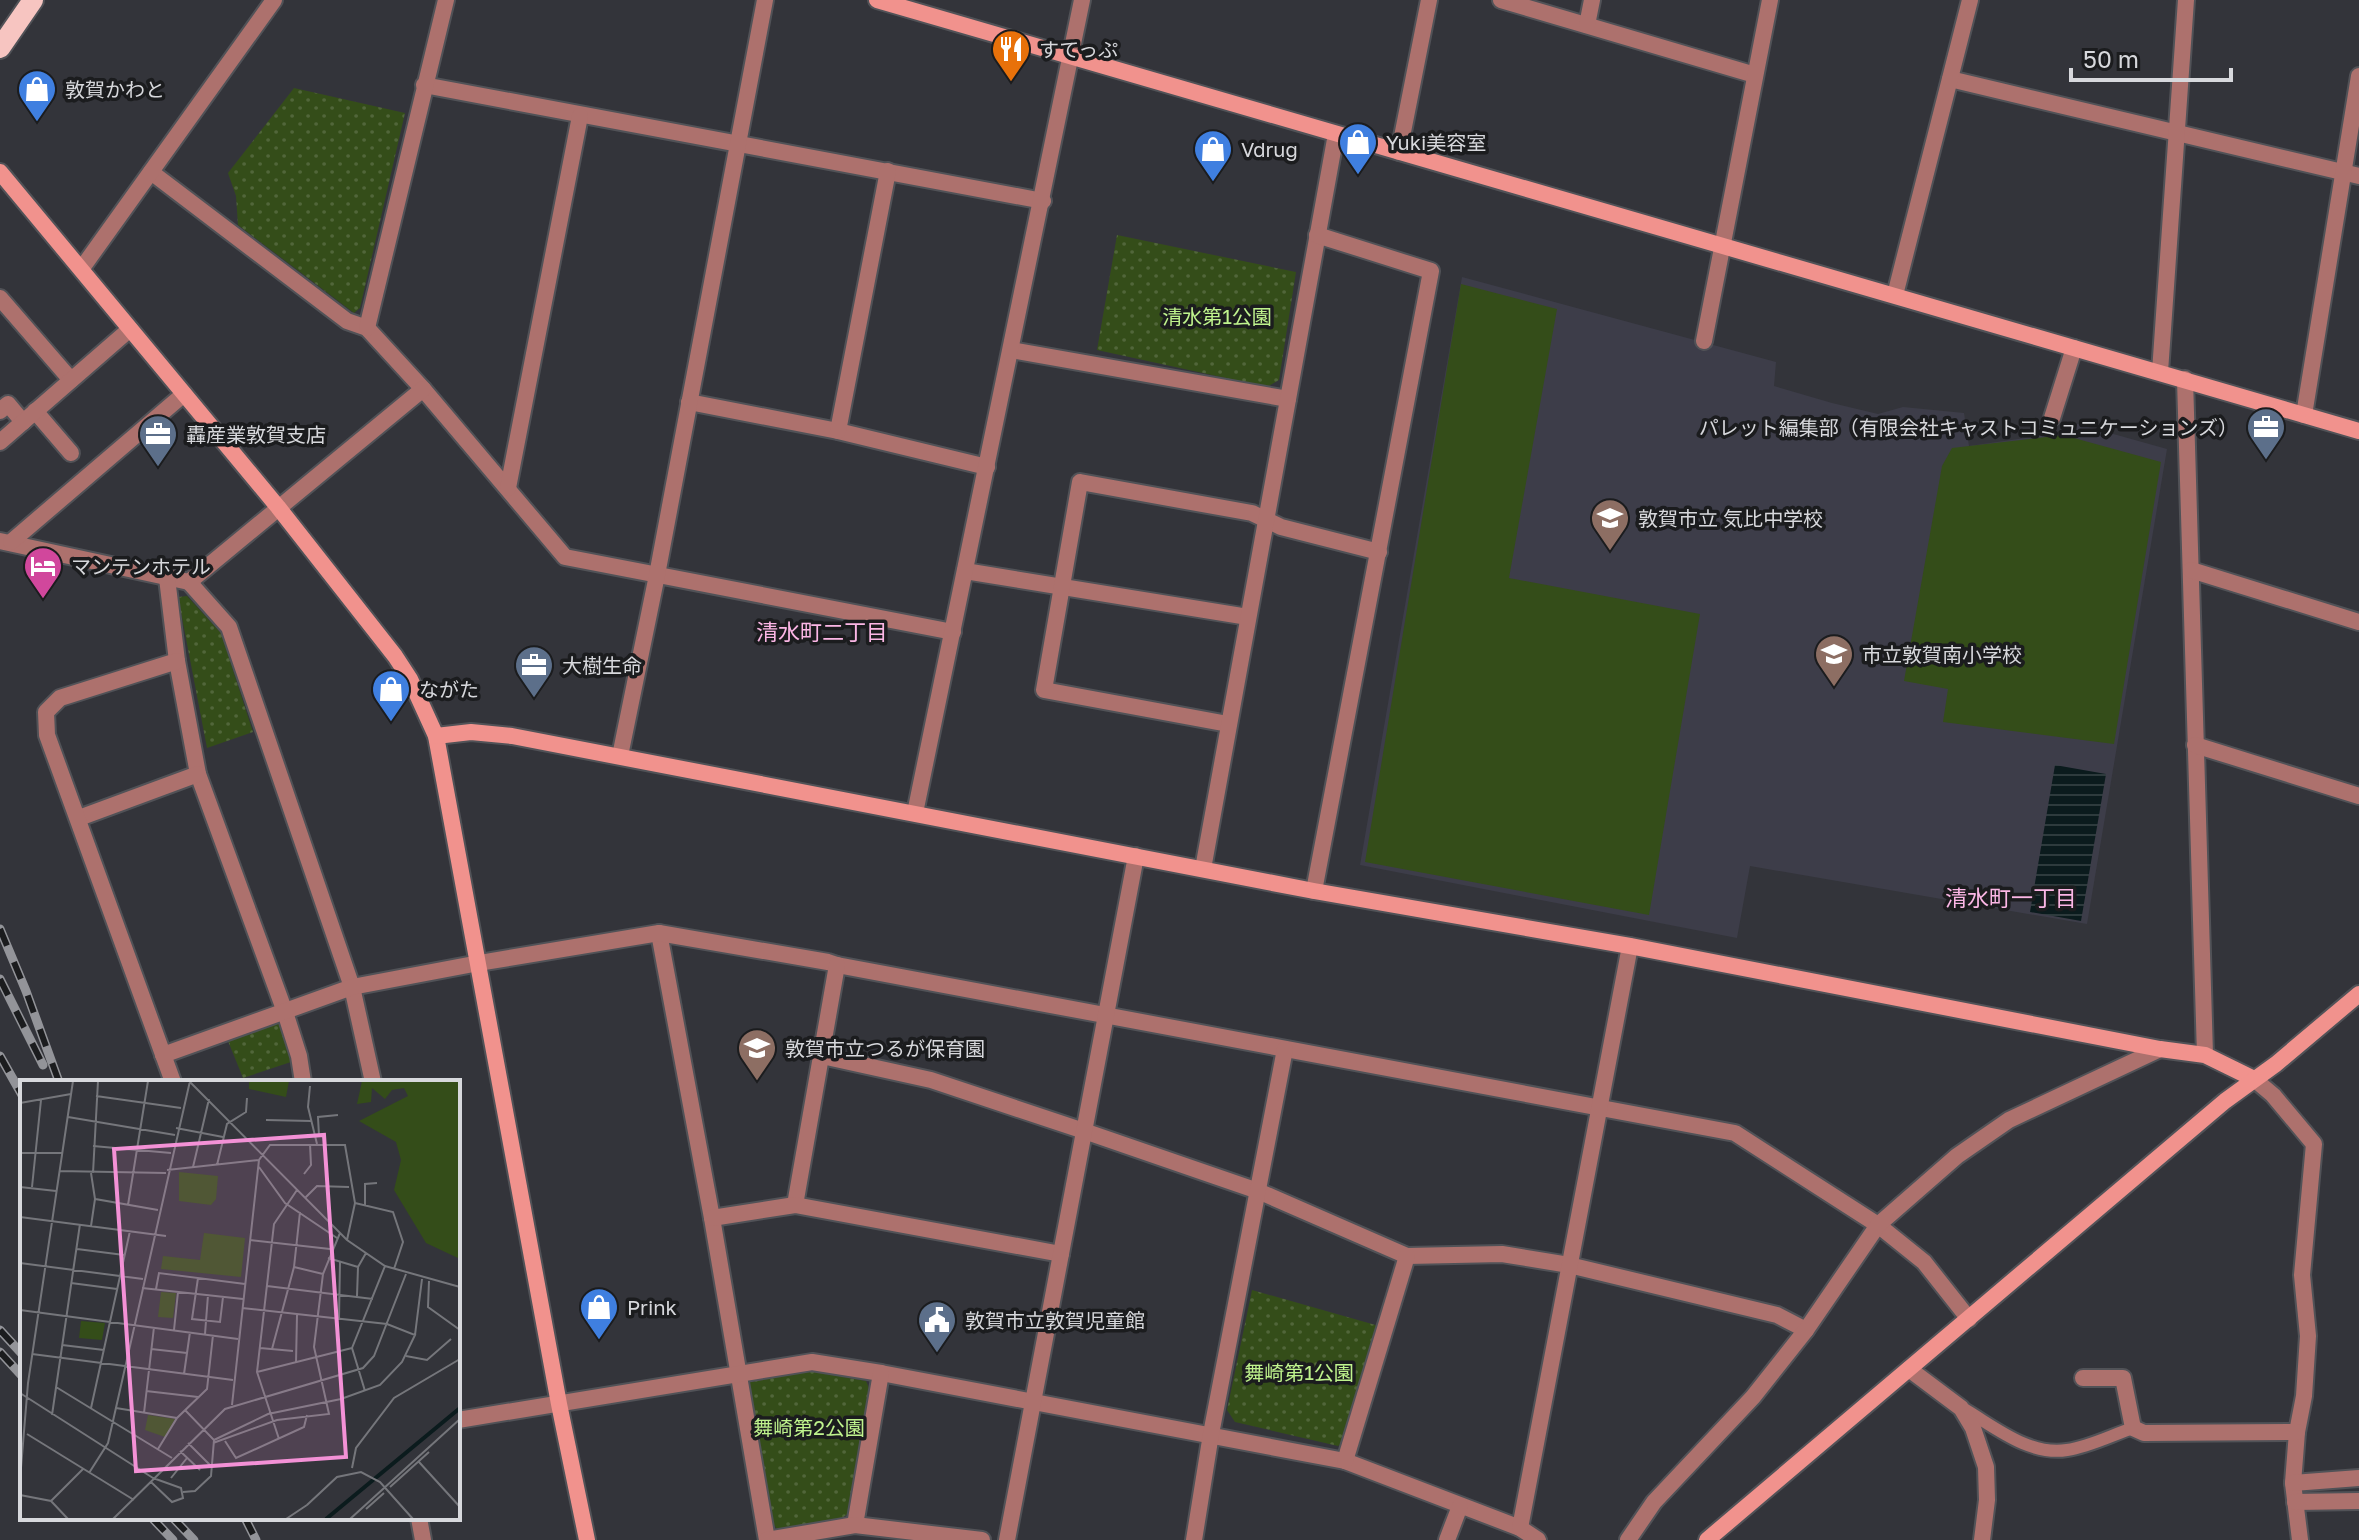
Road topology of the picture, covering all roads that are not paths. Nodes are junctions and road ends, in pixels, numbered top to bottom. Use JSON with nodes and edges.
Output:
{"nodes":[{"id":1,"x":33,"y":0,"type":"edge"},
{"id":2,"x":274,"y":0,"type":"edge"},
{"id":3,"x":446,"y":0,"type":"edge"},
{"id":4,"x":765,"y":0,"type":"edge"},
{"id":5,"x":877,"y":0,"type":"edge"},
{"id":6,"x":1082,"y":0,"type":"edge"},
{"id":7,"x":1429,"y":0,"type":"edge"},
{"id":8,"x":1501,"y":0,"type":"edge"},
{"id":9,"x":1592,"y":0,"type":"edge"},
{"id":10,"x":1770,"y":0,"type":"edge"},
{"id":11,"x":1970,"y":0,"type":"edge"},
{"id":12,"x":2186,"y":0,"type":"edge"},
{"id":13,"x":1587,"y":25,"type":"junction"},
{"id":14,"x":0,"y":48,"type":"edge"},
{"id":15,"x":1072,"y":57,"type":"junction"},
{"id":16,"x":1755,"y":75,"type":"junction"},
{"id":17,"x":2359,"y":76,"type":"edge"},
{"id":18,"x":1950,"y":79,"type":"junction"},
{"id":19,"x":424,"y":85,"type":"junction"},
{"id":20,"x":580,"y":116,"type":"junction"},
{"id":21,"x":2176,"y":133,"type":"junction"},
{"id":22,"x":1336,"y":134,"type":"junction"},
{"id":23,"x":737,"y":144,"type":"junction"},
{"id":24,"x":1399,"y":152,"type":"junction"},
{"id":25,"x":888,"y":171,"type":"junction"},
{"id":26,"x":0,"y":172,"type":"edge"},
{"id":27,"x":151,"y":172,"type":"junction"},
{"id":28,"x":2351,"y":174,"type":"edge"},
{"id":29,"x":1043,"y":201,"type":"junction"},
{"id":30,"x":1317,"y":235,"type":"junction"},
{"id":31,"x":1721,"y":244,"type":"junction"},
{"id":32,"x":82,"y":268,"type":"junction"},
{"id":33,"x":1895,"y":295,"type":"junction"},
{"id":34,"x":0,"y":298,"type":"edge"},
{"id":35,"x":367,"y":328,"type":"junction"},
{"id":36,"x":130,"y":329,"type":"junction"},
{"id":37,"x":1704,"y":341,"type":"dead end"},
{"id":38,"x":2074,"y":348,"type":"junction"},
{"id":39,"x":1011,"y":350,"type":"junction"},
{"id":40,"x":2160,"y":372,"type":"junction"},
{"id":41,"x":2185,"y":379,"type":"junction"},
{"id":42,"x":71,"y":380,"type":"junction"},
{"id":43,"x":423,"y":389,"type":"junction"},
{"id":44,"x":184,"y":394,"type":"junction"},
{"id":45,"x":1288,"y":399,"type":"junction"},
{"id":46,"x":689,"y":402,"type":"junction"},
{"id":47,"x":0,"y":411,"type":"edge"},
{"id":48,"x":2304,"y":415,"type":"junction"},
{"id":49,"x":29,"y":417,"type":"junction"},
{"id":50,"x":2052,"y":418,"type":"dead end"},
{"id":51,"x":838,"y":431,"type":"junction"},
{"id":52,"x":2359,"y":431,"type":"edge"},
{"id":53,"x":0,"y":442,"type":"edge"},
{"id":54,"x":71,"y":453,"type":"dead end"},
{"id":55,"x":987,"y":467,"type":"junction"},
{"id":56,"x":508,"y":488,"type":"junction"},
{"id":57,"x":278,"y":507,"type":"junction"},
{"id":58,"x":1265,"y":519,"type":"junction"},
{"id":59,"x":6,"y":542,"type":"edge"},
{"id":60,"x":1379,"y":552,"type":"junction"},
{"id":61,"x":2191,"y":570,"type":"junction"},
{"id":62,"x":965,"y":571,"type":"junction"},
{"id":63,"x":657,"y":575,"type":"junction"},
{"id":64,"x":167,"y":578,"type":"junction"},
{"id":65,"x":189,"y":582,"type":"junction"},
{"id":66,"x":1062,"y":586,"type":"junction"},
{"id":67,"x":1248,"y":617,"type":"junction"},
{"id":68,"x":2359,"y":622,"type":"edge"},
{"id":69,"x":953,"y":632,"type":"junction"},
{"id":70,"x":177,"y":661,"type":"junction"},
{"id":71,"x":1228,"y":724,"type":"junction"},
{"id":72,"x":436,"y":736,"type":"junction"},
{"id":73,"x":2195,"y":745,"type":"junction"},
{"id":74,"x":620,"y":756,"type":"junction"},
{"id":75,"x":198,"y":774,"type":"junction"},
{"id":76,"x":2359,"y":796,"type":"edge"},
{"id":77,"x":915,"y":813,"type":"junction"},
{"id":78,"x":79,"y":818,"type":"junction"},
{"id":79,"x":1136,"y":856,"type":"junction"},
{"id":80,"x":1203,"y":869,"type":"junction"},
{"id":81,"x":1314,"y":891,"type":"junction"},
{"id":82,"x":659,"y":933,"type":"junction"},
{"id":83,"x":1630,"y":946,"type":"junction"},
{"id":84,"x":479,"y":963,"type":"junction"},
{"id":85,"x":837,"y":965,"type":"junction"},
{"id":86,"x":352,"y":987,"type":"junction"},
{"id":87,"x":2359,"y":994,"type":"edge"},
{"id":88,"x":285,"y":1012,"type":"junction"},
{"id":89,"x":1106,"y":1015,"type":"junction"},
{"id":90,"x":1285,"y":1049,"type":"junction"},
{"id":91,"x":2160,"y":1049,"type":"junction"},
{"id":92,"x":163,"y":1055,"type":"junction"},
{"id":93,"x":2205,"y":1055,"type":"junction"},
{"id":94,"x":822,"y":1056,"type":"junction"},
{"id":95,"x":2254,"y":1079,"type":"junction"},
{"id":96,"x":172,"y":1080,"type":"edge"},
{"id":97,"x":303,"y":1080,"type":"edge"},
{"id":98,"x":373,"y":1080,"type":"edge"},
{"id":99,"x":1599,"y":1109,"type":"junction"},
{"id":100,"x":1084,"y":1131,"type":"junction"},
{"id":101,"x":1258,"y":1191,"type":"junction"},
{"id":102,"x":795,"y":1205,"type":"junction"},
{"id":103,"x":712,"y":1218,"type":"junction"},
{"id":104,"x":1878,"y":1225,"type":"junction"},
{"id":105,"x":1061,"y":1254,"type":"junction"},
{"id":106,"x":1407,"y":1256,"type":"junction"},
{"id":107,"x":1569,"y":1265,"type":"junction"},
{"id":108,"x":1969,"y":1319,"type":"junction"},
{"id":109,"x":1806,"y":1330,"type":"junction"},
{"id":110,"x":1909,"y":1369,"type":"junction"},
{"id":111,"x":881,"y":1373,"type":"junction"},
{"id":112,"x":739,"y":1374,"type":"junction"},
{"id":113,"x":2083,"y":1378,"type":"dead end"},
{"id":114,"x":1033,"y":1402,"type":"junction"},
{"id":115,"x":559,"y":1404,"type":"junction"},
{"id":116,"x":1961,"y":1408,"type":"junction"},
{"id":117,"x":460,"y":1420,"type":"edge"},
{"id":118,"x":2133,"y":1428,"type":"junction"},
{"id":119,"x":2297,"y":1432,"type":"junction"},
{"id":120,"x":1211,"y":1434,"type":"junction"},
{"id":121,"x":1345,"y":1461,"type":"junction"},
{"id":122,"x":2359,"y":1478,"type":"edge"},
{"id":123,"x":2293,"y":1483,"type":"junction"},
{"id":124,"x":2359,"y":1501,"type":"edge"},
{"id":125,"x":2295,"y":1502,"type":"junction"},
{"id":126,"x":1460,"y":1506,"type":"junction"},
{"id":127,"x":419,"y":1520,"type":"edge"},
{"id":128,"x":855,"y":1525,"type":"junction"},
{"id":129,"x":1520,"y":1528,"type":"junction"},
{"id":130,"x":423,"y":1540,"type":"edge"},
{"id":131,"x":587,"y":1540,"type":"edge"},
{"id":132,"x":767,"y":1540,"type":"edge"},
{"id":133,"x":982,"y":1540,"type":"edge"},
{"id":134,"x":1007,"y":1540,"type":"edge"},
{"id":135,"x":1194,"y":1540,"type":"edge"},
{"id":136,"x":1447,"y":1540,"type":"edge"},
{"id":137,"x":1538,"y":1540,"type":"edge"},
{"id":138,"x":1628,"y":1540,"type":"edge"},
{"id":139,"x":1707,"y":1540,"type":"edge"},
{"id":140,"x":1982,"y":1540,"type":"edge"},
{"id":141,"x":2300,"y":1540,"type":"edge"}],
"edges":[{"from":1,"to":14,"type":"main road"},
{"from":2,"to":27,"type":"street"},
{"from":3,"to":19,"type":"street"},
{"from":4,"to":23,"type":"street"},
{"from":5,"to":15,"type":"street"},
{"from":6,"to":15,"type":"street"},
{"from":7,"to":24,"type":"street"},
{"from":8,"to":13,"type":"street"},
{"from":9,"to":13,"type":"street"},
{"from":10,"to":16,"type":"street"},
{"from":11,"to":18,"type":"street"},
{"from":12,"to":21,"type":"street"},
{"from":13,"to":16,"type":"street"},
{"from":15,"to":22,"type":"street"},
{"from":15,"to":29,"type":"street"},
{"from":16,"to":31,"type":"street"},
{"from":17,"to":28,"type":"street"},
{"from":18,"to":21,"type":"street"},
{"from":18,"to":33,"type":"street"},
{"from":19,"to":20,"type":"street"},
{"from":19,"to":35,"type":"street"},
{"from":20,"to":23,"type":"street"},
{"from":20,"to":56,"type":"street"},
{"from":21,"to":28,"type":"street"},
{"from":21,"to":40,"type":"street"},
{"from":22,"to":24,"type":"street"},
{"from":22,"to":30,"type":"street"},
{"from":23,"to":25,"type":"street"},
{"from":23,"to":46,"type":"street"},
{"from":24,"to":31,"type":"street"},
{"from":25,"to":29,"type":"street"},
{"from":25,"to":51,"type":"street"},
{"from":26,"to":32,"type":"street"},
{"from":27,"to":32,"type":"street"},
{"from":27,"to":35,"type":"street"},
{"from":28,"to":48,"type":"street"},
{"from":29,"to":39,"type":"street"},
{"from":30,"to":45,"type":"street"},
{"from":30,"to":60,"type":"street"},
{"from":31,"to":33,"type":"street"},
{"from":31,"to":37,"type":"street"},
{"from":32,"to":36,"type":"street"},
{"from":33,"to":38,"type":"street"},
{"from":34,"to":42,"type":"street"},
{"from":35,"to":43,"type":"street"},
{"from":36,"to":42,"type":"street"},
{"from":36,"to":44,"type":"street"},
{"from":38,"to":40,"type":"street"},
{"from":38,"to":50,"type":"street"},
{"from":39,"to":45,"type":"street"},
{"from":39,"to":55,"type":"street"},
{"from":40,"to":41,"type":"street"},
{"from":41,"to":48,"type":"street"},
{"from":41,"to":61,"type":"street"},
{"from":42,"to":49,"type":"street"},
{"from":43,"to":56,"type":"street"},
{"from":43,"to":57,"type":"street"},
{"from":44,"to":57,"type":"street"},
{"from":44,"to":59,"type":"street"},
{"from":45,"to":58,"type":"street"},
{"from":46,"to":51,"type":"street"},
{"from":46,"to":63,"type":"street"},
{"from":47,"to":49,"type":"street"},
{"from":48,"to":52,"type":"street"},
{"from":49,"to":53,"type":"street"},
{"from":49,"to":54,"type":"street"},
{"from":51,"to":55,"type":"street"},
{"from":55,"to":62,"type":"street"},
{"from":56,"to":63,"type":"street"},
{"from":57,"to":65,"type":"street"},
{"from":57,"to":72,"type":"street"},
{"from":58,"to":60,"type":"street"},
{"from":58,"to":66,"type":"street"},
{"from":58,"to":67,"type":"street"},
{"from":59,"to":64,"type":"street"},
{"from":60,"to":81,"type":"street"},
{"from":61,"to":68,"type":"street"},
{"from":61,"to":73,"type":"street"},
{"from":62,"to":66,"type":"street"},
{"from":62,"to":69,"type":"street"},
{"from":63,"to":69,"type":"street"},
{"from":63,"to":74,"type":"street"},
{"from":64,"to":65,"type":"street"},
{"from":64,"to":70,"type":"street"},
{"from":65,"to":86,"type":"street"},
{"from":66,"to":67,"type":"street"},
{"from":66,"to":71,"type":"street"},
{"from":67,"to":71,"type":"street"},
{"from":69,"to":77,"type":"street"},
{"from":70,"to":75,"type":"street"},
{"from":70,"to":78,"type":"street"},
{"from":71,"to":80,"type":"street"},
{"from":72,"to":74,"type":"street"},
{"from":72,"to":84,"type":"street"},
{"from":73,"to":76,"type":"street"},
{"from":73,"to":93,"type":"street"},
{"from":74,"to":77,"type":"street"},
{"from":75,"to":78,"type":"street"},
{"from":75,"to":88,"type":"street"},
{"from":77,"to":79,"type":"street"},
{"from":78,"to":92,"type":"street"},
{"from":79,"to":80,"type":"street"},
{"from":79,"to":89,"type":"street"},
{"from":80,"to":81,"type":"street"},
{"from":81,"to":83,"type":"street"},
{"from":82,"to":84,"type":"street"},
{"from":82,"to":85,"type":"street"},
{"from":82,"to":103,"type":"street"},
{"from":83,"to":91,"type":"street"},
{"from":83,"to":99,"type":"street"},
{"from":84,"to":86,"type":"street"},
{"from":84,"to":115,"type":"street"},
{"from":85,"to":89,"type":"street"},
{"from":85,"to":94,"type":"street"},
{"from":86,"to":88,"type":"street"},
{"from":86,"to":98,"type":"street"},
{"from":87,"to":95,"type":"street"},
{"from":88,"to":92,"type":"street"},
{"from":88,"to":97,"type":"street"},
{"from":89,"to":90,"type":"street"},
{"from":89,"to":100,"type":"street"},
{"from":90,"to":99,"type":"street"},
{"from":90,"to":101,"type":"street"},
{"from":91,"to":93,"type":"street"},
{"from":91,"to":104,"type":"street"},
{"from":92,"to":96,"type":"street"},
{"from":93,"to":95,"type":"street"},
{"from":94,"to":100,"type":"street"},
{"from":94,"to":102,"type":"street"},
{"from":95,"to":108,"type":"street"},
{"from":95,"to":119,"type":"street"},
{"from":99,"to":104,"type":"street"},
{"from":99,"to":107,"type":"street"},
{"from":100,"to":101,"type":"street"},
{"from":100,"to":105,"type":"street"},
{"from":101,"to":106,"type":"street"},
{"from":101,"to":120,"type":"street"},
{"from":102,"to":103,"type":"street"},
{"from":102,"to":105,"type":"street"},
{"from":103,"to":112,"type":"street"},
{"from":104,"to":108,"type":"street"},
{"from":104,"to":109,"type":"street"},
{"from":105,"to":114,"type":"street"},
{"from":106,"to":107,"type":"street"},
{"from":106,"to":121,"type":"street"},
{"from":107,"to":109,"type":"street"},
{"from":107,"to":129,"type":"street"},
{"from":108,"to":110,"type":"street"},
{"from":109,"to":138,"type":"street"},
{"from":110,"to":116,"type":"street"},
{"from":110,"to":139,"type":"street"},
{"from":111,"to":112,"type":"street"},
{"from":111,"to":114,"type":"street"},
{"from":111,"to":128,"type":"street"},
{"from":112,"to":115,"type":"street"},
{"from":112,"to":132,"type":"street"},
{"from":113,"to":118,"type":"street"},
{"from":114,"to":120,"type":"street"},
{"from":114,"to":134,"type":"street"},
{"from":115,"to":117,"type":"street"},
{"from":115,"to":131,"type":"street"},
{"from":116,"to":118,"type":"lane"},
{"from":116,"to":140,"type":"street"},
{"from":118,"to":119,"type":"street"},
{"from":119,"to":123,"type":"street"},
{"from":120,"to":121,"type":"street"},
{"from":120,"to":135,"type":"street"},
{"from":121,"to":126,"type":"street"},
{"from":122,"to":123,"type":"street"},
{"from":123,"to":125,"type":"street"},
{"from":124,"to":125,"type":"street"},
{"from":125,"to":141,"type":"street"},
{"from":126,"to":129,"type":"street"},
{"from":126,"to":136,"type":"street"},
{"from":127,"to":130,"type":"street"},
{"from":128,"to":132,"type":"street"},
{"from":128,"to":133,"type":"street"},
{"from":129,"to":137,"type":"street"}]}
